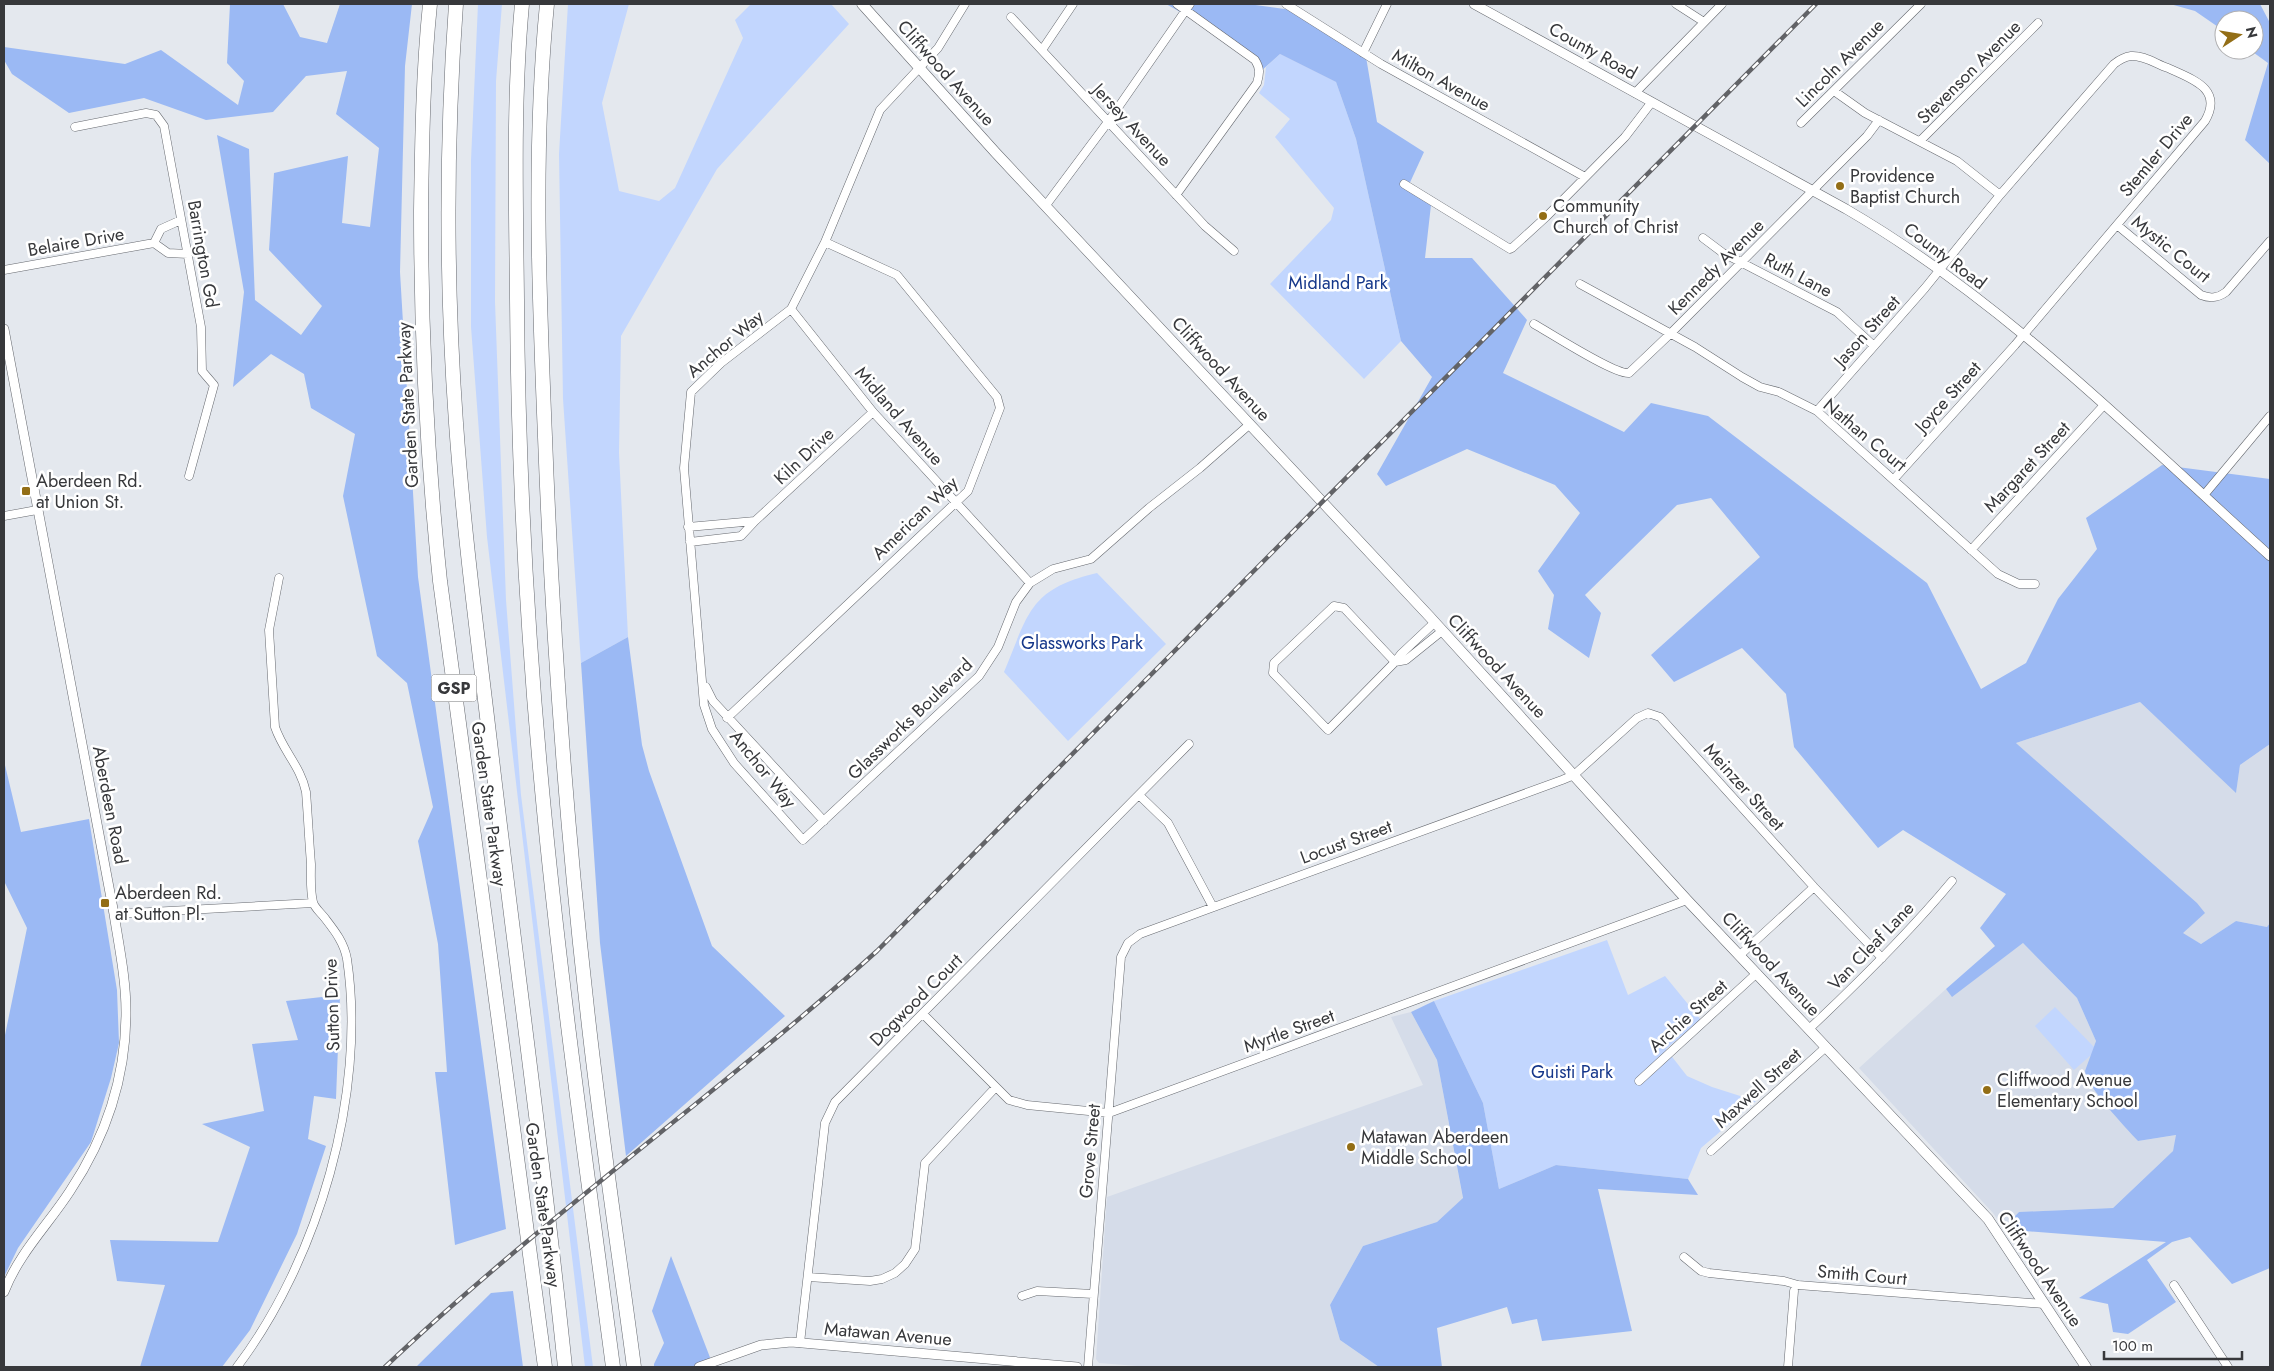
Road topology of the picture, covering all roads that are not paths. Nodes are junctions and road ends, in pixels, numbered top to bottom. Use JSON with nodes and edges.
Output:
{"nodes":[{"id":1,"x":430,"y":4,"type":"edge"},
{"id":2,"x":456,"y":4,"type":"edge"},
{"id":3,"x":522,"y":4,"type":"edge"},
{"id":4,"x":547,"y":4,"type":"edge"},
{"id":5,"x":862,"y":4,"type":"edge"},
{"id":6,"x":965,"y":4,"type":"edge"},
{"id":7,"x":1073,"y":4,"type":"edge"},
{"id":8,"x":1177,"y":4,"type":"edge"},
{"id":9,"x":1286,"y":4,"type":"edge"},
{"id":10,"x":1387,"y":4,"type":"edge"},
{"id":11,"x":1474,"y":4,"type":"edge"},
{"id":12,"x":1676,"y":4,"type":"edge"},
{"id":13,"x":1722,"y":4,"type":"edge"},
{"id":14,"x":1921,"y":4,"type":"edge"},
{"id":15,"x":1188,"y":6,"type":"edge"},
{"id":16,"x":1012,"y":17,"type":"dead end"},
{"id":17,"x":1704,"y":22,"type":"junction"},
{"id":18,"x":2038,"y":23,"type":"dead end"},
{"id":19,"x":1042,"y":50,"type":"junction"},
{"id":20,"x":1363,"y":53,"type":"junction"},
{"id":21,"x":921,"y":68,"type":"junction"},
{"id":22,"x":1834,"y":91,"type":"junction"},
{"id":23,"x":1635,"y":93,"type":"junction"},
{"id":24,"x":1651,"y":103,"type":"junction"},
{"id":25,"x":1879,"y":120,"type":"junction"},
{"id":26,"x":1108,"y":122,"type":"junction"},
{"id":27,"x":1801,"y":123,"type":"dead end"},
{"id":28,"x":75,"y":127,"type":"dead end"},
{"id":29,"x":1920,"y":141,"type":"junction"},
{"id":30,"x":1584,"y":177,"type":"junction"},
{"id":31,"x":1404,"y":184,"type":"dead end"},
{"id":32,"x":1812,"y":192,"type":"junction"},
{"id":33,"x":1176,"y":195,"type":"junction"},
{"id":34,"x":2000,"y":195,"type":"junction"},
{"id":35,"x":1046,"y":205,"type":"junction"},
{"id":36,"x":182,"y":220,"type":"junction"},
{"id":37,"x":2117,"y":225,"type":"junction"},
{"id":38,"x":1703,"y":238,"type":"dead end"},
{"id":39,"x":2270,"y":240,"type":"edge"},
{"id":40,"x":825,"y":242,"type":"junction"},
{"id":41,"x":154,"y":243,"type":"junction"},
{"id":42,"x":1234,"y":251,"type":"dead end"},
{"id":43,"x":188,"y":254,"type":"junction"},
{"id":44,"x":1742,"y":262,"type":"junction"},
{"id":45,"x":4,"y":270,"type":"edge"},
{"id":46,"x":1939,"y":270,"type":"junction"},
{"id":47,"x":1580,"y":284,"type":"dead end"},
{"id":48,"x":791,"y":309,"type":"junction"},
{"id":49,"x":1534,"y":324,"type":"dead end"},
{"id":50,"x":4,"y":329,"type":"edge"},
{"id":51,"x":1670,"y":334,"type":"junction"},
{"id":52,"x":2023,"y":336,"type":"junction"},
{"id":53,"x":1874,"y":346,"type":"junction"},
{"id":54,"x":2104,"y":405,"type":"junction"},
{"id":55,"x":1816,"y":411,"type":"junction"},
{"id":56,"x":873,"y":412,"type":"junction"},
{"id":57,"x":2270,"y":416,"type":"edge"},
{"id":58,"x":1250,"y":424,"type":"junction"},
{"id":59,"x":189,"y":476,"type":"dead end"},
{"id":60,"x":1894,"y":479,"type":"junction"},
{"id":61,"x":2204,"y":495,"type":"junction"},
{"id":62,"x":956,"y":502,"type":"junction"},
{"id":63,"x":37,"y":510,"type":"junction"},
{"id":64,"x":4,"y":516,"type":"edge"},
{"id":65,"x":755,"y":521,"type":"junction"},
{"id":66,"x":688,"y":527,"type":"junction"},
{"id":67,"x":690,"y":542,"type":"junction"},
{"id":68,"x":1972,"y":550,"type":"junction"},
{"id":69,"x":2270,"y":556,"type":"edge"},
{"id":70,"x":279,"y":578,"type":"dead end"},
{"id":71,"x":1030,"y":583,"type":"junction"},
{"id":72,"x":2035,"y":584,"type":"dead end"},
{"id":73,"x":1434,"y":623,"type":"junction"},
{"id":74,"x":1442,"y":631,"type":"junction"},
{"id":75,"x":1395,"y":662,"type":"junction"},
{"id":76,"x":704,"y":683,"type":"junction"},
{"id":77,"x":727,"y":718,"type":"junction"},
{"id":78,"x":1189,"y":744,"type":"dead end"},
{"id":79,"x":1574,"y":775,"type":"junction"},
{"id":80,"x":1139,"y":795,"type":"junction"},
{"id":81,"x":824,"y":821,"type":"junction"},
{"id":82,"x":803,"y":840,"type":"joint"},
{"id":83,"x":1952,"y":881,"type":"dead end"},
{"id":84,"x":1814,"y":888,"type":"junction"},
{"id":85,"x":1687,"y":900,"type":"junction"},
{"id":86,"x":313,"y":903,"type":"junction"},
{"id":87,"x":1213,"y":907,"type":"junction"},
{"id":88,"x":114,"y":914,"type":"junction"},
{"id":89,"x":1130,"y":941,"type":"joint"},
{"id":90,"x":1740,"y":955,"type":"junction"},
{"id":91,"x":1882,"y":958,"type":"junction"},
{"id":92,"x":1757,"y":973,"type":"junction"},
{"id":93,"x":923,"y":1014,"type":"junction"},
{"id":94,"x":1809,"y":1029,"type":"junction"},
{"id":95,"x":1826,"y":1047,"type":"junction"},
{"id":96,"x":1639,"y":1081,"type":"dead end"},
{"id":97,"x":995,"y":1088,"type":"junction"},
{"id":98,"x":1109,"y":1113,"type":"junction"},
{"id":99,"x":1711,"y":1151,"type":"dead end"},
{"id":100,"x":1684,"y":1257,"type":"dead end"},
{"id":101,"x":808,"y":1277,"type":"junction"},
{"id":102,"x":2174,"y":1285,"type":"dead end"},
{"id":103,"x":1794,"y":1291,"type":"dead end"},
{"id":104,"x":4,"y":1292,"type":"edge"},
{"id":105,"x":1093,"y":1294,"type":"junction"},
{"id":106,"x":1022,"y":1296,"type":"dead end"},
{"id":107,"x":2044,"y":1304,"type":"junction"},
{"id":108,"x":800,"y":1342,"type":"junction"},
{"id":109,"x":237,"y":1367,"type":"edge"},
{"id":110,"x":545,"y":1367,"type":"edge"},
{"id":111,"x":565,"y":1367,"type":"edge"},
{"id":112,"x":613,"y":1367,"type":"edge"},
{"id":113,"x":634,"y":1367,"type":"edge"},
{"id":114,"x":699,"y":1367,"type":"edge"},
{"id":115,"x":1077,"y":1367,"type":"edge"},
{"id":116,"x":1088,"y":1367,"type":"edge"},
{"id":117,"x":1788,"y":1367,"type":"edge"},
{"id":118,"x":2086,"y":1367,"type":"edge"},
{"id":119,"x":2228,"y":1367,"type":"edge"}],
"edges":[{"from":1,"to":110,"type":"highway","name":"Garden State Parkway","number":"GSP"},
{"from":2,"to":111,"type":"highway","name":"Garden State Parkway","number":"GSP"},
{"from":3,"to":112,"type":"highway"},
{"from":4,"to":113,"type":"highway"},
{"from":5,"to":21,"type":"main road","name":"Cliffwood Avenue"},
{"from":6,"to":21,"type":"street","name":"Anchor Way"},
{"from":7,"to":19,"type":"street"},
{"from":8,"to":15,"type":"street"},
{"from":9,"to":20,"type":"street","name":"Milton Avenue"},
{"from":10,"to":20,"type":"street"},
{"from":11,"to":23,"type":"street","name":"County Road"},
{"from":12,"to":17,"type":"street"},
{"from":13,"to":17,"type":"street"},
{"from":14,"to":22,"type":"street","name":"Lincoln Avenue"},
{"from":15,"to":26,"type":"street"},
{"from":15,"to":33,"type":"street"},
{"from":16,"to":19,"type":"street","name":"Jersey Avenue"},
{"from":17,"to":23,"type":"street"},
{"from":18,"to":29,"type":"street","name":"Stevenson Avenue"},
{"from":19,"to":26,"type":"street","name":"Jersey Avenue"},
{"from":20,"to":30,"type":"street","name":"Milton Avenue"},
{"from":21,"to":35,"type":"main road","name":"Cliffwood Avenue"},
{"from":21,"to":40,"type":"street","name":"Anchor Way"},
{"from":22,"to":25,"type":"street"},
{"from":22,"to":27,"type":"street","name":"Lincoln Avenue"},
{"from":23,"to":24,"type":"street","name":"County Road"},
{"from":24,"to":30,"type":"street"},
{"from":24,"to":32,"type":"street","name":"County Road"},
{"from":25,"to":29,"type":"street"},
{"from":25,"to":32,"type":"street","name":"Kennedy Avenue"},
{"from":26,"to":33,"type":"street","name":"Jersey Avenue"},
{"from":26,"to":35,"type":"street"},
{"from":28,"to":36,"type":"street","name":"Barrington Gd"},
{"from":29,"to":34,"type":"street"},
{"from":30,"to":31,"type":"street"},
{"from":32,"to":44,"type":"street","name":"Kennedy Avenue"},
{"from":32,"to":46,"type":"street","name":"County Road"},
{"from":33,"to":42,"type":"street","name":"Jersey Avenue"},
{"from":34,"to":37,"type":"street","name":"Stemler Drive"},
{"from":34,"to":46,"type":"street","name":"Stemler Drive"},
{"from":35,"to":58,"type":"main road","name":"Cliffwood Avenue"},
{"from":36,"to":41,"type":"street"},
{"from":36,"to":43,"type":"street","name":"Barrington Gd"},
{"from":37,"to":39,"type":"street","name":"Mystic Court"},
{"from":37,"to":52,"type":"street","name":"Stemler Drive"},
{"from":38,"to":44,"type":"street","name":"Ruth Lane"},
{"from":40,"to":48,"type":"street","name":"Anchor Way"},
{"from":40,"to":62,"type":"street","name":"American Way"},
{"from":41,"to":43,"type":"street"},
{"from":41,"to":45,"type":"street","name":"Belaire Drive"},
{"from":43,"to":59,"type":"street","name":"Barrington Gd"},
{"from":44,"to":51,"type":"street","name":"Kennedy Avenue"},
{"from":44,"to":53,"type":"street","name":"Ruth Lane"},
{"from":46,"to":52,"type":"street","name":"County Road"},
{"from":46,"to":53,"type":"street","name":"Jason Street"},
{"from":47,"to":51,"type":"street","name":"Nathan Court"},
{"from":48,"to":56,"type":"street","name":"Midland Avenue"},
{"from":48,"to":66,"type":"street","name":"Anchor Way"},
{"from":49,"to":51,"type":"street","name":"Kennedy Avenue"},
{"from":50,"to":63,"type":"street","name":"Aberdeen Road"},
{"from":51,"to":55,"type":"street","name":"Nathan Court"},
{"from":52,"to":54,"type":"street","name":"County Road"},
{"from":52,"to":60,"type":"street","name":"Joyce Street"},
{"from":53,"to":55,"type":"street","name":"Jason Street"},
{"from":54,"to":61,"type":"street","name":"County Road"},
{"from":54,"to":68,"type":"street","name":"Margaret Street"},
{"from":55,"to":60,"type":"street","name":"Nathan Court"},
{"from":56,"to":62,"type":"street","name":"Midland Avenue"},
{"from":56,"to":65,"type":"street","name":"Kiln Drive"},
{"from":57,"to":61,"type":"street"},
{"from":58,"to":71,"type":"street","name":"Glassworks Boulevard"},
{"from":58,"to":73,"type":"main road","name":"Cliffwood Avenue"},
{"from":60,"to":68,"type":"street","name":"Nathan Court"},
{"from":61,"to":69,"type":"street","name":"County Road"},
{"from":62,"to":71,"type":"street","name":"Midland Avenue"},
{"from":62,"to":77,"type":"street","name":"American Way"},
{"from":63,"to":64,"type":"street"},
{"from":63,"to":88,"type":"street","name":"Aberdeen Road"},
{"from":65,"to":66,"type":"street"},
{"from":65,"to":67,"type":"street","name":"Kiln Drive"},
{"from":66,"to":67,"type":"street","name":"Anchor Way"},
{"from":67,"to":76,"type":"street","name":"Anchor Way"},
{"from":68,"to":72,"type":"street","name":"Nathan Court"},
{"from":70,"to":86,"type":"street"},
{"from":71,"to":81,"type":"street","name":"Glassworks Boulevard"},
{"from":73,"to":74,"type":"main road","name":"Cliffwood Avenue"},
{"from":73,"to":75,"type":"street"},
{"from":74,"to":75,"type":"street"},
{"from":74,"to":79,"type":"main road","name":"Cliffwood Avenue"},
{"from":75,"to":75,"type":"street"},
{"from":76,"to":77,"type":"street","name":"Anchor Way"},
{"from":76,"to":82,"type":"street","name":"Anchor Way"},
{"from":77,"to":81,"type":"street","name":"Anchor Way"},
{"from":78,"to":80,"type":"street","name":"Dogwood Court"},
{"from":79,"to":84,"type":"street","name":"Meinzer Street"},
{"from":79,"to":85,"type":"main road","name":"Cliffwood Avenue"},
{"from":79,"to":87,"type":"street","name":"Locust Street"},
{"from":80,"to":87,"type":"street"},
{"from":80,"to":93,"type":"street","name":"Dogwood Court"},
{"from":81,"to":82,"type":"street","name":"Glassworks Boulevard"},
{"from":83,"to":91,"type":"street","name":"Van Cleaf Lane"},
{"from":84,"to":90,"type":"street"},
{"from":84,"to":91,"type":"street","name":"Meinzer Street"},
{"from":85,"to":90,"type":"main road","name":"Cliffwood Avenue"},
{"from":85,"to":98,"type":"street","name":"Myrtle Street"},
{"from":86,"to":88,"type":"street"},
{"from":86,"to":109,"type":"street","name":"Sutton Drive"},
{"from":87,"to":89,"type":"street","name":"Locust Street"},
{"from":88,"to":104,"type":"street","name":"Aberdeen Road"},
{"from":89,"to":98,"type":"street","name":"Grove Street"},
{"from":90,"to":92,"type":"main road","name":"Cliffwood Avenue"},
{"from":91,"to":94,"type":"street","name":"Van Cleaf Lane"},
{"from":92,"to":94,"type":"main road","name":"Cliffwood Avenue"},
{"from":92,"to":96,"type":"street","name":"Archie Street"},
{"from":93,"to":97,"type":"street","name":"Myrtle Street"},
{"from":93,"to":101,"type":"street","name":"Dogwood Court"},
{"from":94,"to":95,"type":"main road","name":"Cliffwood Avenue"},
{"from":95,"to":99,"type":"street","name":"Maxwell Street"},
{"from":95,"to":107,"type":"main road","name":"Cliffwood Avenue"},
{"from":97,"to":98,"type":"street","name":"Myrtle Street"},
{"from":97,"to":101,"type":"street"},
{"from":98,"to":105,"type":"street","name":"Grove Street"},
{"from":100,"to":107,"type":"street","name":"Smith Court"},
{"from":101,"to":108,"type":"street","name":"Dogwood Court"},
{"from":102,"to":119,"type":"street"},
{"from":103,"to":117,"type":"street"},
{"from":105,"to":106,"type":"street"},
{"from":105,"to":116,"type":"street","name":"Grove Street"},
{"from":107,"to":118,"type":"main road","name":"Cliffwood Avenue"},
{"from":108,"to":114,"type":"street","name":"Matawan Avenue"},
{"from":108,"to":115,"type":"street","name":"Matawan Avenue"}]}
